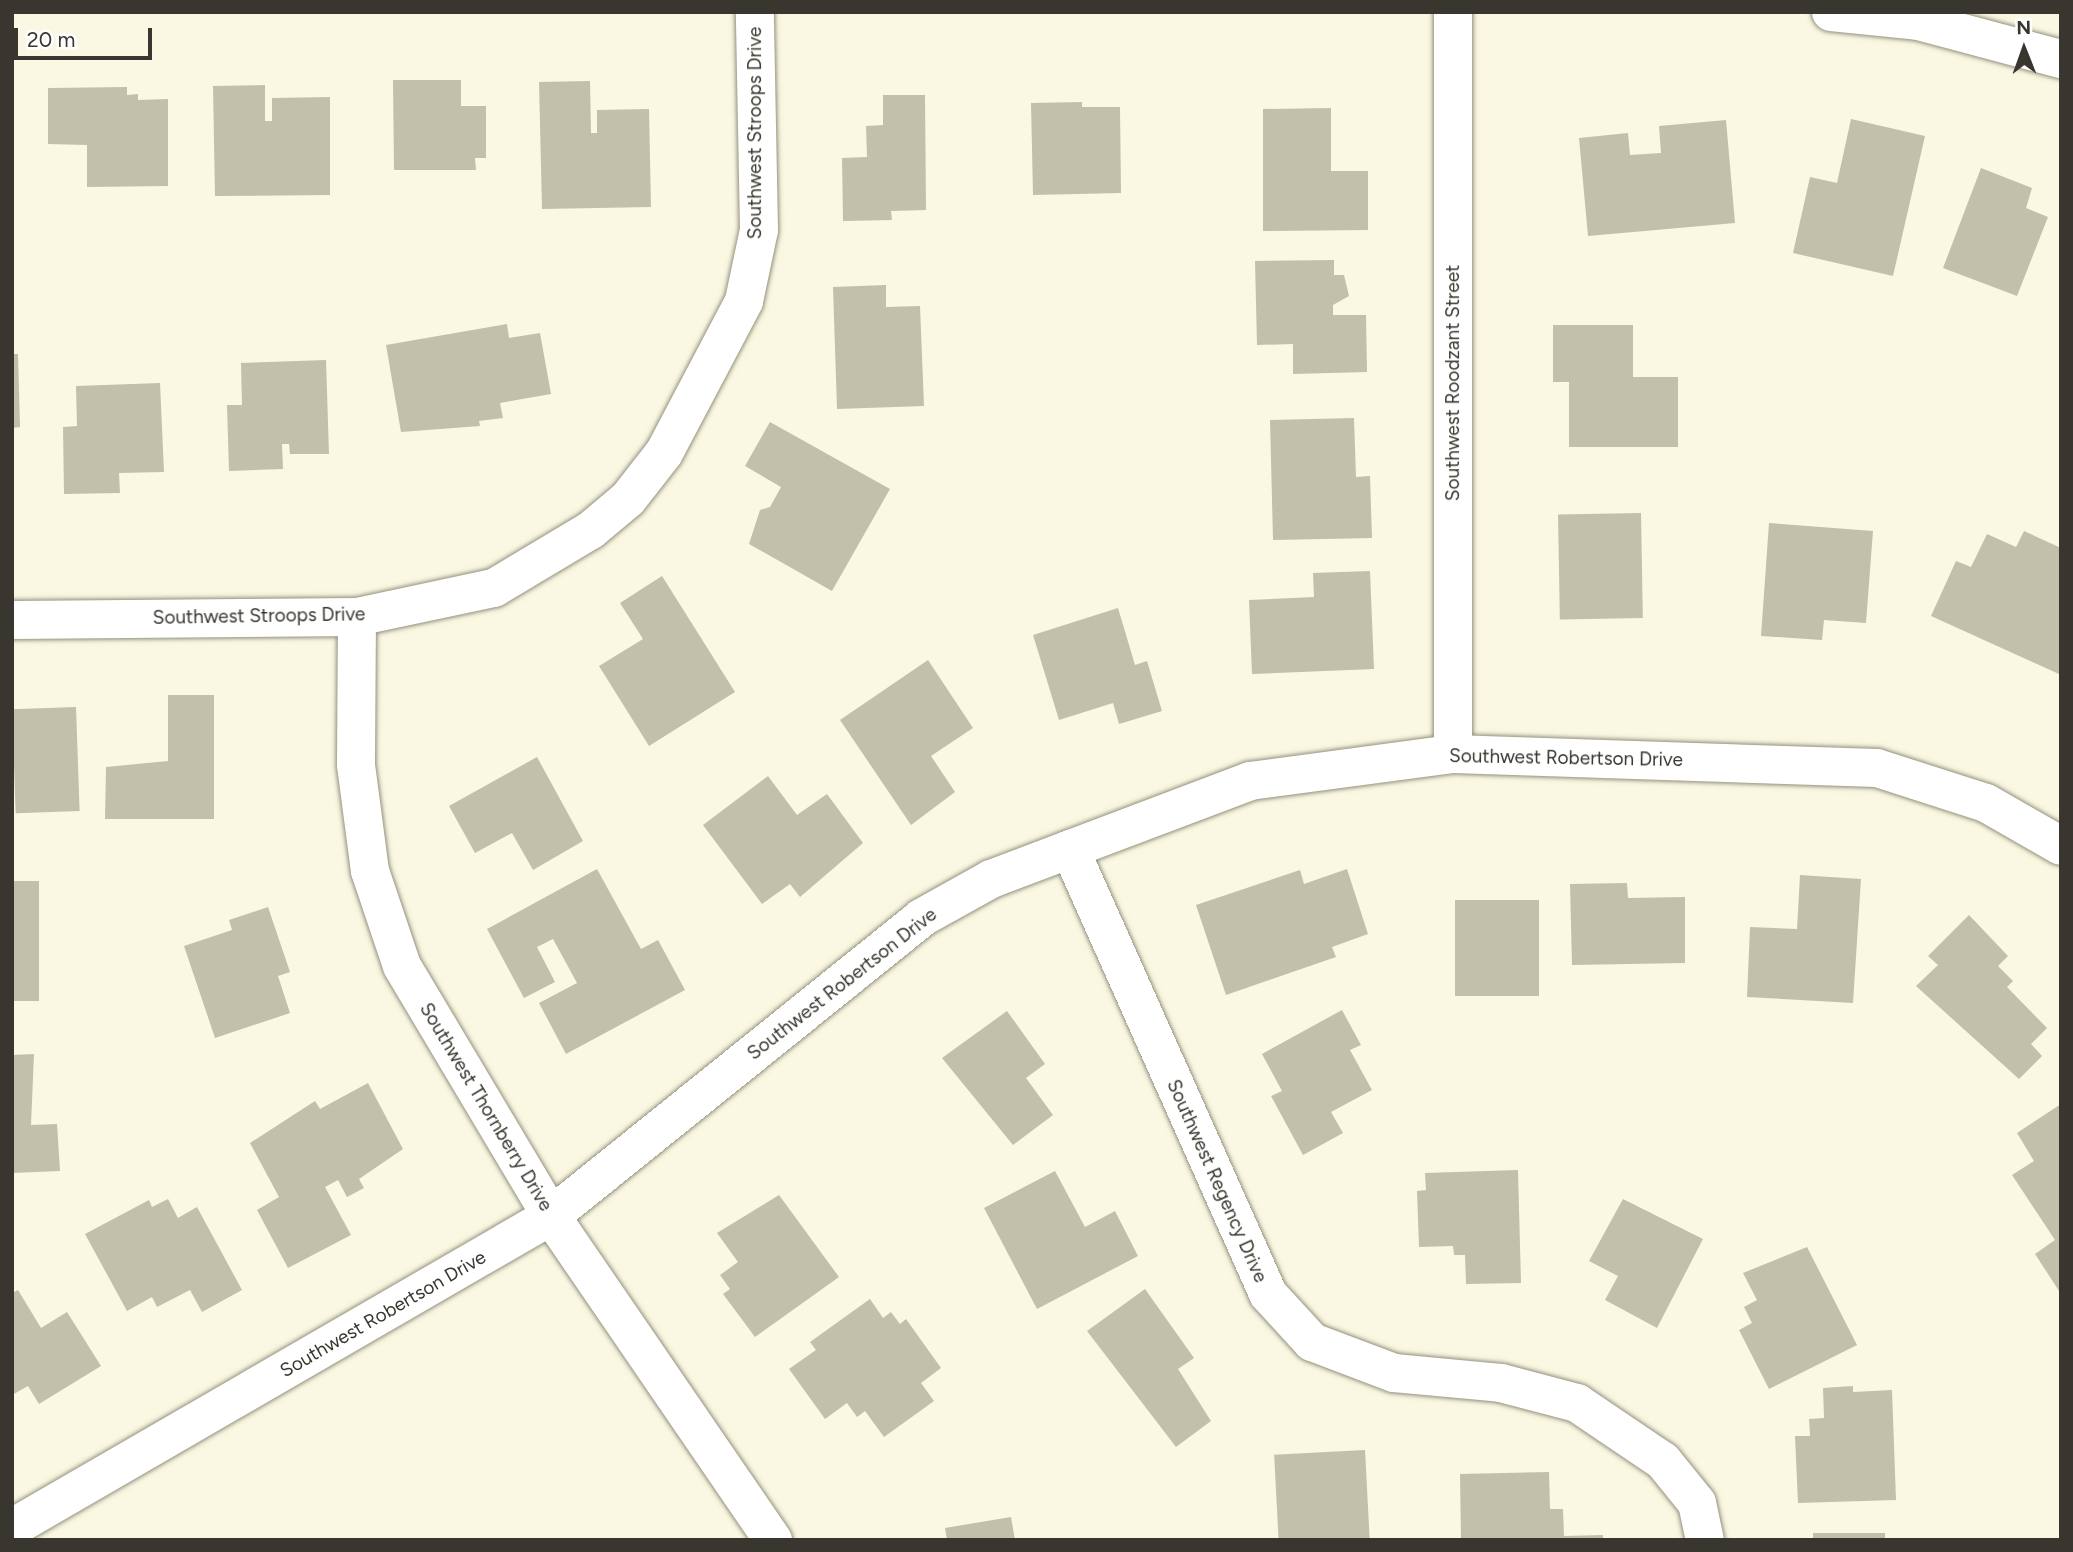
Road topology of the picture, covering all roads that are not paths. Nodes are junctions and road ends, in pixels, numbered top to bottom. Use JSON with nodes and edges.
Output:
{"nodes":[{"id":1,"x":755,"y":12,"type":"edge"},
{"id":2,"x":1453,"y":12,"type":"edge"},
{"id":3,"x":1831,"y":12,"type":"edge"},
{"id":4,"x":2061,"y":59,"type":"edge"},
{"id":5,"x":357,"y":617,"type":"junction"},
{"id":6,"x":12,"y":620,"type":"edge"},
{"id":7,"x":1453,"y":754,"type":"junction"},
{"id":8,"x":2061,"y":846,"type":"edge"},
{"id":9,"x":1070,"y":849,"type":"junction"},
{"id":10,"x":551,"y":1216,"type":"junction"},
{"id":11,"x":12,"y":1528,"type":"edge"},
{"id":12,"x":773,"y":1540,"type":"edge"},
{"id":13,"x":1705,"y":1540,"type":"edge"}],
"edges":[{"from":1,"to":5,"type":"street","name":"Southwest Stroops Drive"},
{"from":2,"to":7,"type":"street","name":"Southwest Roodzant Street"},
{"from":3,"to":4,"type":"street"},
{"from":5,"to":6,"type":"street","name":"Southwest Stroops Drive"},
{"from":5,"to":10,"type":"street","name":"Southwest Thornberry Drive"},
{"from":7,"to":8,"type":"street","name":"Southwest Robertson Drive"},
{"from":7,"to":9,"type":"street","name":"Southwest Robertson Drive"},
{"from":9,"to":10,"type":"street","name":"Southwest Robertson Drive"},
{"from":9,"to":13,"type":"street","name":"Southwest Regency Drive"},
{"from":10,"to":11,"type":"street","name":"Southwest Robertson Drive"},
{"from":10,"to":12,"type":"street","name":"Southwest Thornberry Drive"}]}
